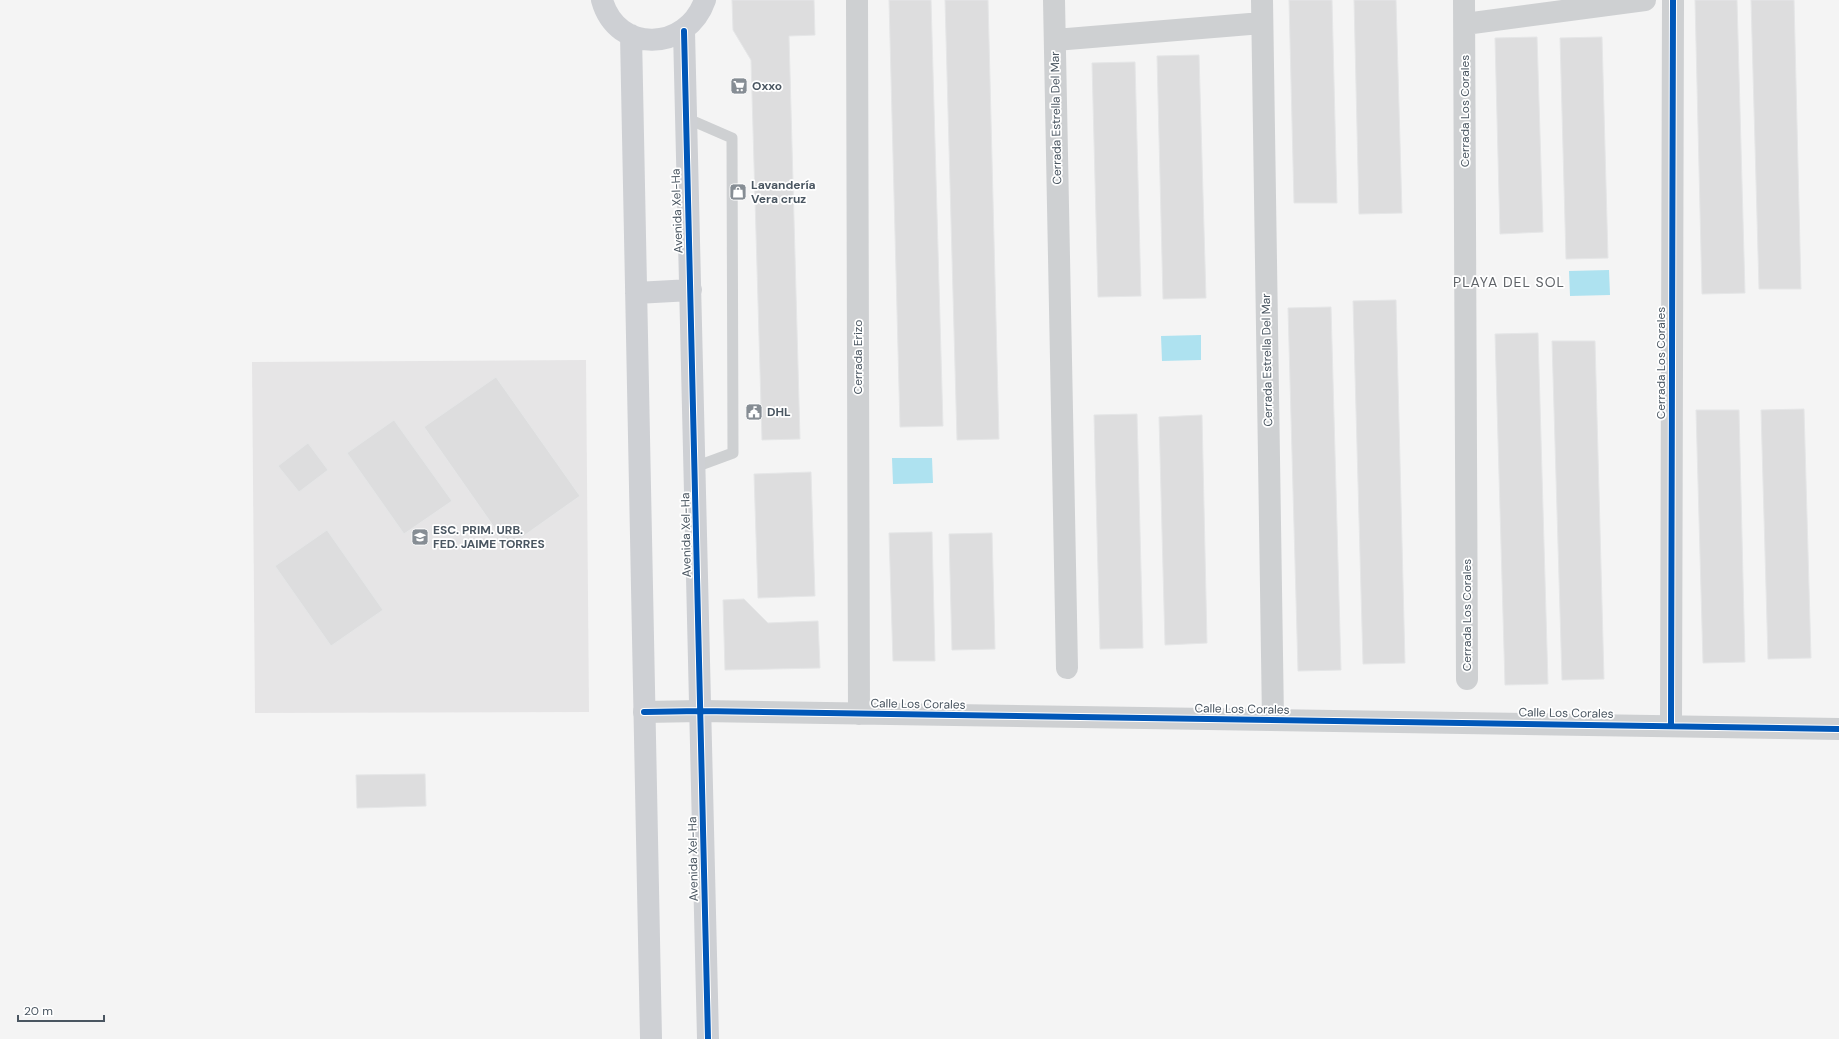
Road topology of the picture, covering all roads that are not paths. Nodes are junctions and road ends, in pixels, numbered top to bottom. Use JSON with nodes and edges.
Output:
{"nodes":[{"id":1,"x":602,"y":0,"type":"edge"},
{"id":2,"x":705,"y":0,"type":"edge"},
{"id":3,"x":857,"y":0,"type":"edge"},
{"id":4,"x":1054,"y":0,"type":"edge"},
{"id":5,"x":1262,"y":0,"type":"edge"},
{"id":6,"x":1464,"y":0,"type":"edge"},
{"id":7,"x":1645,"y":0,"type":"edge"},
{"id":8,"x":1673,"y":0,"type":"edge"},
{"id":9,"x":1262,"y":23,"type":"junction"},
{"id":10,"x":1465,"y":24,"type":"junction"},
{"id":11,"x":684,"y":31,"type":"junction"},
{"id":12,"x":631,"y":36,"type":"junction"},
{"id":13,"x":1055,"y":40,"type":"junction"},
{"id":14,"x":686,"y":118,"type":"junction"},
{"id":15,"x":691,"y":290,"type":"junction"},
{"id":16,"x":636,"y":293,"type":"junction"},
{"id":17,"x":695,"y":468,"type":"junction"},
{"id":18,"x":1067,"y":668,"type":"dead end"},
{"id":19,"x":1467,"y":679,"type":"dead end"},
{"id":20,"x":701,"y":711,"type":"junction"},
{"id":21,"x":644,"y":712,"type":"junction"},
{"id":22,"x":859,"y":714,"type":"junction"},
{"id":23,"x":1273,"y":720,"type":"junction"},
{"id":24,"x":1671,"y":726,"type":"junction"},
{"id":25,"x":1839,"y":729,"type":"edge"},
{"id":26,"x":651,"y":1039,"type":"edge"},
{"id":27,"x":708,"y":1039,"type":"edge"}],
"edges":[{"from":1,"to":12,"type":"street"},
{"from":2,"to":11,"type":"street"},
{"from":3,"to":22,"type":"street","name":"Cerrada Erizo"},
{"from":4,"to":13,"type":"street","name":"Cerrada Estrella Del Mar"},
{"from":5,"to":9,"type":"street","name":"Cerrada Estrella Del Mar"},
{"from":6,"to":10,"type":"street","name":"Cerrada Los Corales"},
{"from":7,"to":10,"type":"street"},
{"from":8,"to":24,"type":"street","name":"Cerrada Los Corales"},
{"from":9,"to":13,"type":"street"},
{"from":9,"to":23,"type":"street","name":"Cerrada Estrella Del Mar"},
{"from":10,"to":19,"type":"street","name":"Cerrada Los Corales"},
{"from":11,"to":12,"type":"street"},
{"from":11,"to":14,"type":"street","name":"Avenida Xel-Ha"},
{"from":12,"to":16,"type":"street"},
{"from":13,"to":18,"type":"street","name":"Cerrada Estrella Del Mar"},
{"from":14,"to":15,"type":"street","name":"Avenida Xel-Ha"},
{"from":14,"to":17,"type":"lane"},
{"from":15,"to":16,"type":"street"},
{"from":15,"to":17,"type":"street","name":"Avenida Xel-Ha"},
{"from":16,"to":21,"type":"street"},
{"from":17,"to":20,"type":"street","name":"Avenida Xel-Ha"},
{"from":20,"to":21,"type":"street","name":"Calle Los Corales"},
{"from":20,"to":22,"type":"street","name":"Calle Los Corales"},
{"from":20,"to":27,"type":"street","name":"Avenida Xel-Ha"},
{"from":21,"to":26,"type":"street"},
{"from":22,"to":23,"type":"street","name":"Calle Los Corales"},
{"from":23,"to":24,"type":"street","name":"Calle Los Corales"},
{"from":24,"to":25,"type":"street","name":"Calle Los Corales"}]}
